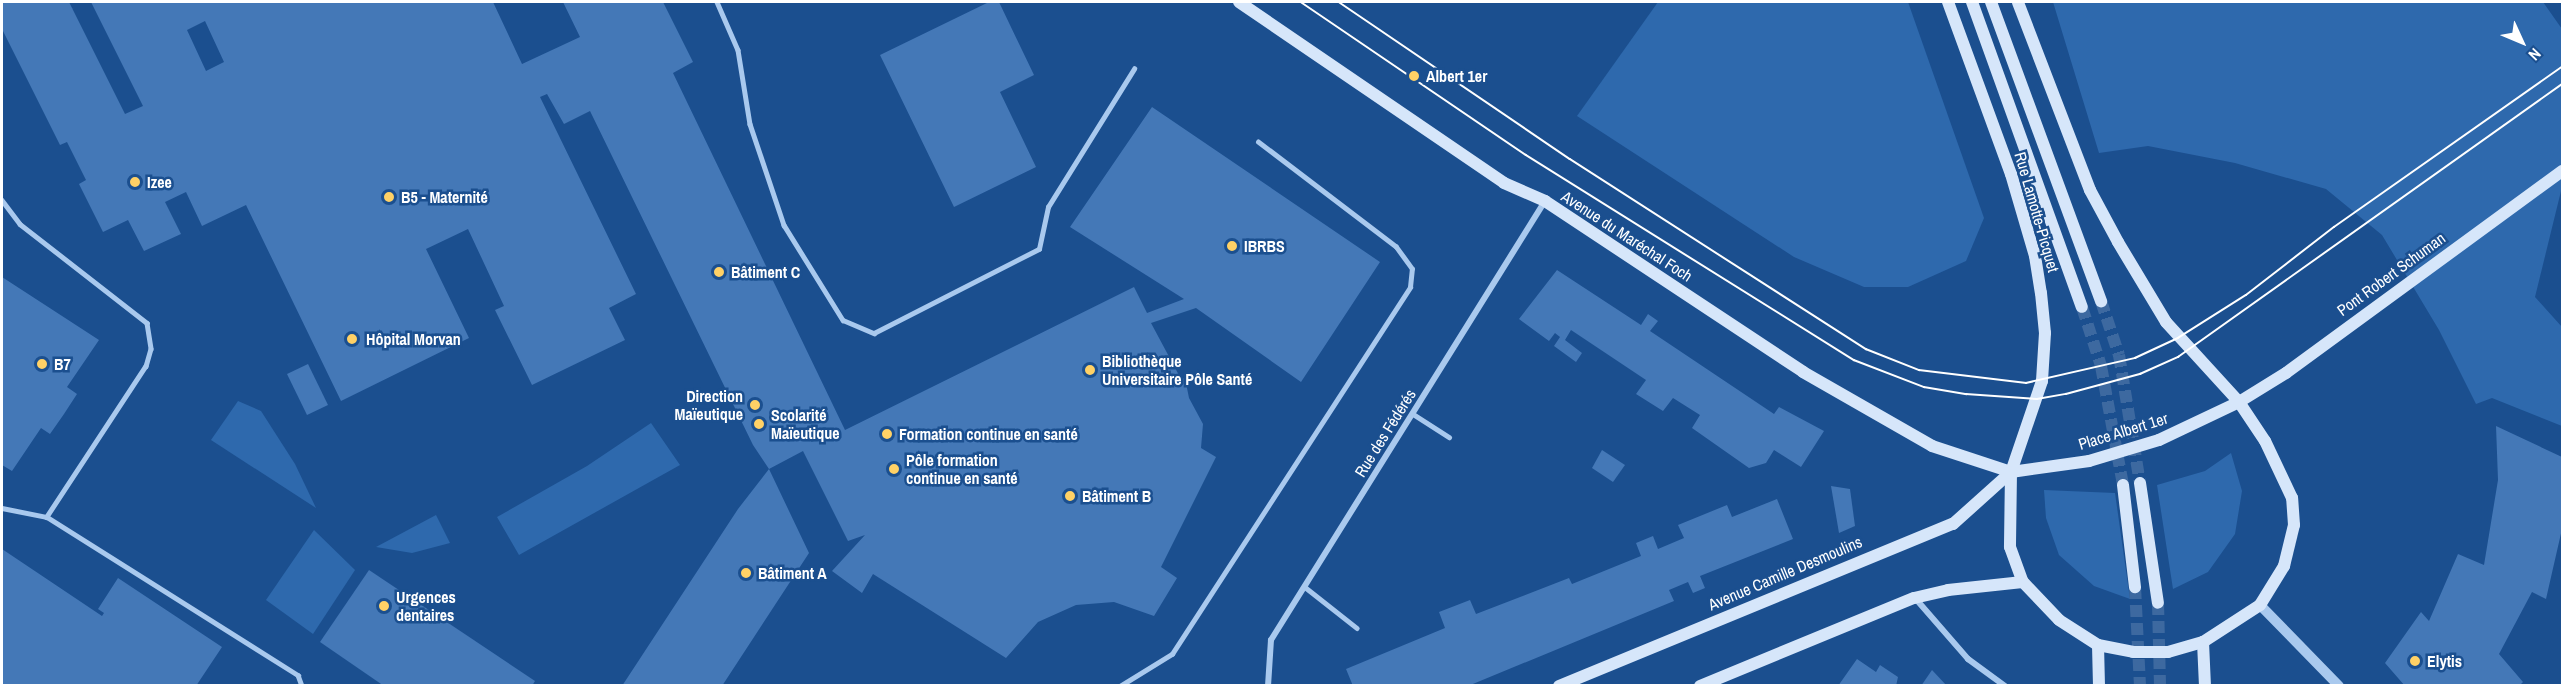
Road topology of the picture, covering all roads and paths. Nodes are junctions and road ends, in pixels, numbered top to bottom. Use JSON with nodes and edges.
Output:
{"nodes":[{"id":1,"x":717,"y":2,"type":"edge"},
{"id":2,"x":1239,"y":2,"type":"edge"},
{"id":3,"x":1948,"y":2,"type":"edge"},
{"id":4,"x":1972,"y":2,"type":"edge"},
{"id":5,"x":1992,"y":2,"type":"edge"},
{"id":6,"x":2018,"y":2,"type":"edge"},
{"id":7,"x":1134,"y":69,"type":"dead end"},
{"id":8,"x":1258,"y":142,"type":"dead end"},
{"id":9,"x":2562,"y":171,"type":"edge"},
{"id":10,"x":2,"y":200,"type":"edge"},
{"id":11,"x":1545,"y":201,"type":"junction"},
{"id":12,"x":2101,"y":302,"type":"tunnel mouth"},
{"id":13,"x":2082,"y":307,"type":"tunnel mouth"},
{"id":14,"x":2239,"y":402,"type":"junction"},
{"id":15,"x":1413,"y":414,"type":"junction"},
{"id":16,"x":1449,"y":437,"type":"dead end"},
{"id":17,"x":2011,"y":472,"type":"junction"},
{"id":18,"x":2140,"y":483,"type":"tunnel mouth"},
{"id":19,"x":2123,"y":485,"type":"tunnel mouth"},
{"id":20,"x":2,"y":508,"type":"edge"},
{"id":21,"x":47,"y":517,"type":"junction"},
{"id":22,"x":2023,"y":582,"type":"junction"},
{"id":23,"x":1305,"y":587,"type":"junction"},
{"id":24,"x":2136,"y":587,"type":"tunnel mouth"},
{"id":25,"x":1914,"y":598,"type":"junction"},
{"id":26,"x":2158,"y":603,"type":"tunnel mouth"},
{"id":27,"x":2260,"y":605,"type":"junction"},
{"id":28,"x":1357,"y":628,"type":"dead end"},
{"id":29,"x":2203,"y":642,"type":"junction"},
{"id":30,"x":2098,"y":645,"type":"junction"},
{"id":31,"x":302,"y":686,"type":"edge"},
{"id":32,"x":1120,"y":686,"type":"edge"},
{"id":33,"x":1268,"y":686,"type":"edge"},
{"id":34,"x":1559,"y":686,"type":"edge"},
{"id":35,"x":1700,"y":686,"type":"edge"},
{"id":36,"x":2005,"y":686,"type":"edge"},
{"id":37,"x":2099,"y":686,"type":"edge"},
{"id":38,"x":2205,"y":686,"type":"edge"},
{"id":39,"x":2338,"y":686,"type":"edge"}],
"edges":[{"from":1,"to":7,"type":"lane"},
{"from":2,"to":11,"type":"main road","name":"Avenue du Maréchal Foch"},
{"from":3,"to":17,"type":"main road","name":"Rue Lamotte-Picquet"},
{"from":4,"to":13,"type":"main road","name":"Rue Lamotte-Picquet"},
{"from":5,"to":12,"type":"main road","name":"Rue Lamotte-Picquet"},
{"from":6,"to":14,"type":"main road"},
{"from":8,"to":32,"type":"lane"},
{"from":9,"to":14,"type":"main road","name":"Pont Robert Schuman"},
{"from":10,"to":21,"type":"lane"},
{"from":11,"to":15,"type":"street","name":"Rue des Fédérés"},
{"from":11,"to":17,"type":"main road","name":"Avenue du Maréchal Foch"},
{"from":14,"to":17,"type":"main road","name":"Place Albert 1er"},
{"from":14,"to":27,"type":"main road"},
{"from":15,"to":16,"type":"lane"},
{"from":15,"to":23,"type":"street","name":"Rue des Fédérés"},
{"from":17,"to":22,"type":"main road"},
{"from":17,"to":34,"type":"main road","name":"Avenue Camille Desmoulins"},
{"from":18,"to":26,"type":"main road"},
{"from":19,"to":24,"type":"main road"},
{"from":20,"to":21,"type":"lane"},
{"from":21,"to":31,"type":"lane"},
{"from":22,"to":25,"type":"main road"},
{"from":22,"to":30,"type":"main road"},
{"from":23,"to":28,"type":"lane"},
{"from":23,"to":33,"type":"street","name":"Rue des Fédérés"},
{"from":25,"to":35,"type":"main road"},
{"from":25,"to":36,"type":"street"},
{"from":27,"to":29,"type":"main road"},
{"from":27,"to":39,"type":"street"},
{"from":29,"to":30,"type":"main road"},
{"from":29,"to":38,"type":"main road"},
{"from":30,"to":37,"type":"main road"}]}
